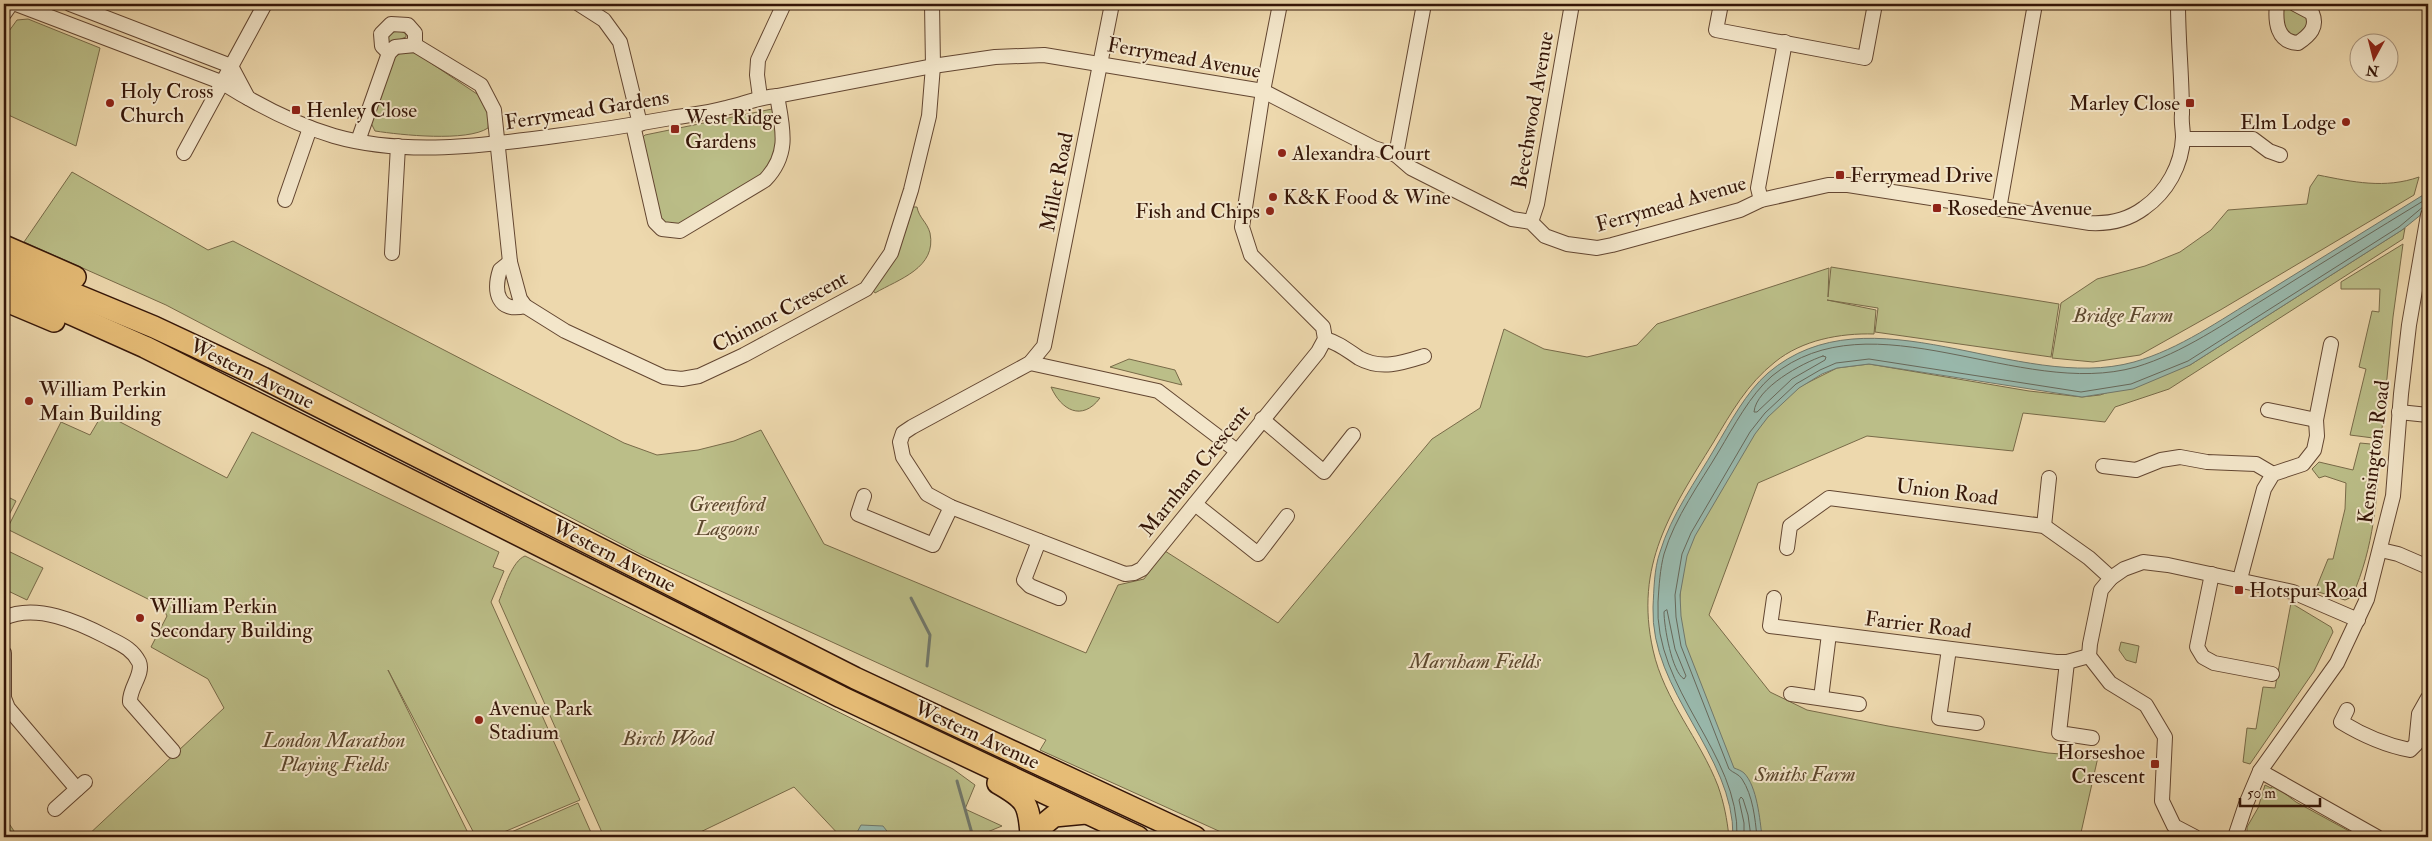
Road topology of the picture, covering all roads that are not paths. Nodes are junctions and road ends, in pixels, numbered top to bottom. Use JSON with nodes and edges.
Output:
{"nodes":[{"id":1,"x":11,"y":4,"type":"edge"},
{"id":2,"x":16,"y":4,"type":"edge"},
{"id":3,"x":70,"y":4,"type":"edge"},
{"id":4,"x":265,"y":4,"type":"edge"},
{"id":5,"x":579,"y":4,"type":"edge"},
{"id":6,"x":784,"y":4,"type":"edge"},
{"id":7,"x":932,"y":4,"type":"edge"},
{"id":8,"x":1112,"y":4,"type":"edge"},
{"id":9,"x":1280,"y":4,"type":"edge"},
{"id":10,"x":1424,"y":4,"type":"edge"},
{"id":11,"x":1572,"y":4,"type":"edge"},
{"id":12,"x":1721,"y":4,"type":"edge"},
{"id":13,"x":1875,"y":4,"type":"edge"},
{"id":14,"x":2035,"y":4,"type":"edge"},
{"id":15,"x":2178,"y":4,"type":"edge"},
{"id":16,"x":2277,"y":4,"type":"edge"},
{"id":17,"x":2295,"y":4,"type":"edge"},
{"id":18,"x":4,"y":14,"type":"edge"},
{"id":19,"x":1785,"y":42,"type":"junction"},
{"id":20,"x":415,"y":45,"type":"junction"},
{"id":21,"x":389,"y":53,"type":"junction"},
{"id":22,"x":995,"y":57,"type":"joint"},
{"id":23,"x":1100,"y":63,"type":"junction"},
{"id":24,"x":231,"y":66,"type":"junction"},
{"id":25,"x":933,"y":66,"type":"junction"},
{"id":26,"x":222,"y":82,"type":"junction"},
{"id":27,"x":1263,"y":91,"type":"junction"},
{"id":28,"x":777,"y":96,"type":"junction"},
{"id":29,"x":760,"y":97,"type":"junction"},
{"id":30,"x":248,"y":99,"type":"junction"},
{"id":31,"x":637,"y":124,"type":"junction"},
{"id":32,"x":310,"y":128,"type":"junction"},
{"id":33,"x":2183,"y":139,"type":"junction"},
{"id":34,"x":358,"y":141,"type":"junction"},
{"id":35,"x":498,"y":144,"type":"junction"},
{"id":36,"x":398,"y":146,"type":"junction"},
{"id":37,"x":184,"y":153,"type":"dead end"},
{"id":38,"x":1396,"y":155,"type":"junction"},
{"id":39,"x":2280,"y":155,"type":"dead end"},
{"id":40,"x":285,"y":200,"type":"dead end"},
{"id":41,"x":1761,"y":200,"type":"junction"},
{"id":42,"x":1999,"y":209,"type":"junction"},
{"id":43,"x":2428,"y":215,"type":"edge"},
{"id":44,"x":1531,"y":222,"type":"junction"},
{"id":45,"x":4,"y":246,"type":"edge"},
{"id":46,"x":392,"y":253,"type":"dead end"},
{"id":47,"x":510,"y":262,"type":"junction"},
{"id":48,"x":4,"y":264,"type":"edge"},
{"id":49,"x":20,"y":284,"type":"edge"},
{"id":50,"x":4,"y":300,"type":"edge"},
{"id":51,"x":525,"y":306,"type":"junction"},
{"id":52,"x":1325,"y":339,"type":"junction"},
{"id":53,"x":2331,"y":344,"type":"dead end"},
{"id":54,"x":1424,"y":356,"type":"dead end"},
{"id":55,"x":1030,"y":363,"type":"junction"},
{"id":56,"x":263,"y":378,"type":"junction"},
{"id":57,"x":247,"y":397,"type":"junction"},
{"id":58,"x":2268,"y":410,"type":"dead end"},
{"id":59,"x":2399,"y":412,"type":"junction"},
{"id":60,"x":2428,"y":415,"type":"edge"},
{"id":61,"x":1262,"y":419,"type":"junction"},
{"id":62,"x":2316,"y":420,"type":"junction"},
{"id":63,"x":1353,"y":435,"type":"dead end"},
{"id":64,"x":1237,"y":451,"type":"junction"},
{"id":65,"x":2103,"y":466,"type":"dead end"},
{"id":66,"x":2273,"y":474,"type":"junction"},
{"id":67,"x":2049,"y":478,"type":"dead end"},
{"id":68,"x":864,"y":496,"type":"dead end"},
{"id":69,"x":1195,"y":504,"type":"junction"},
{"id":70,"x":951,"y":507,"type":"junction"},
{"id":71,"x":1287,"y":516,"type":"dead end"},
{"id":72,"x":2044,"y":526,"type":"junction"},
{"id":73,"x":1039,"y":541,"type":"junction"},
{"id":74,"x":1787,"y":548,"type":"dead end"},
{"id":75,"x":2381,"y":550,"type":"junction"},
{"id":76,"x":2428,"y":568,"type":"edge"},
{"id":77,"x":2212,"y":574,"type":"junction"},
{"id":78,"x":2111,"y":578,"type":"junction"},
{"id":79,"x":2240,"y":579,"type":"junction"},
{"id":80,"x":1059,"y":598,"type":"dead end"},
{"id":81,"x":1774,"y":598,"type":"dead end"},
{"id":82,"x":4,"y":618,"type":"edge"},
{"id":83,"x":2358,"y":620,"type":"junction"},
{"id":84,"x":1829,"y":634,"type":"junction"},
{"id":85,"x":1949,"y":649,"type":"junction"},
{"id":86,"x":4,"y":653,"type":"edge"},
{"id":87,"x":2089,"y":656,"type":"junction"},
{"id":88,"x":2067,"y":662,"type":"junction"},
{"id":89,"x":2272,"y":674,"type":"dead end"},
{"id":90,"x":1791,"y":694,"type":"dead end"},
{"id":91,"x":841,"y":697,"type":"junction"},
{"id":92,"x":1821,"y":698,"type":"junction"},
{"id":93,"x":2428,"y":698,"type":"edge"},
{"id":94,"x":1859,"y":704,"type":"dead end"},
{"id":95,"x":2348,"y":710,"type":"dead end"},
{"id":96,"x":1977,"y":722,"type":"dead end"},
{"id":97,"x":2092,"y":738,"type":"dead end"},
{"id":98,"x":173,"y":750,"type":"dead end"},
{"id":99,"x":2260,"y":771,"type":"junction"},
{"id":100,"x":54,"y":810,"type":"dead end"},
{"id":101,"x":1086,"y":813,"type":"junction"},
{"id":102,"x":1031,"y":836,"type":"edge"},
{"id":103,"x":1138,"y":837,"type":"edge"},
{"id":104,"x":1195,"y":837,"type":"edge"},
{"id":105,"x":2195,"y":837,"type":"edge"},
{"id":106,"x":2236,"y":837,"type":"edge"},
{"id":107,"x":2377,"y":837,"type":"edge"}],
"edges":[{"from":1,"to":18,"type":"street"},
{"from":2,"to":26,"type":"street","name":"Ferrymead Gardens"},
{"from":3,"to":24,"type":"street"},
{"from":4,"to":24,"type":"street"},
{"from":5,"to":31,"type":"street"},
{"from":6,"to":29,"type":"street"},
{"from":7,"to":25,"type":"street","name":"Chinnor Crescent"},
{"from":8,"to":23,"type":"street","name":"Millet Road"},
{"from":9,"to":27,"type":"street"},
{"from":10,"to":38,"type":"street"},
{"from":11,"to":44,"type":"street","name":"Beechwood Avenue"},
{"from":12,"to":19,"type":"street"},
{"from":13,"to":19,"type":"street"},
{"from":14,"to":42,"type":"street"},
{"from":15,"to":33,"type":"street","name":"Ferrymead Avenue"},
{"from":16,"to":17,"type":"street"},
{"from":19,"to":41,"type":"street"},
{"from":20,"to":21,"type":"street"},
{"from":20,"to":21,"type":"street"},
{"from":20,"to":35,"type":"street"},
{"from":21,"to":34,"type":"street"},
{"from":22,"to":23,"type":"street","name":"Ferrymead Avenue"},
{"from":22,"to":25,"type":"street","name":"Ferrymead Gardens"},
{"from":23,"to":27,"type":"street","name":"Ferrymead Avenue"},
{"from":23,"to":55,"type":"street","name":"Millet Road"},
{"from":24,"to":26,"type":"street"},
{"from":24,"to":30,"type":"street"},
{"from":25,"to":28,"type":"street","name":"Ferrymead Gardens"},
{"from":25,"to":51,"type":"street","name":"Chinnor Crescent"},
{"from":26,"to":30,"type":"street","name":"Ferrymead Gardens"},
{"from":26,"to":37,"type":"street"},
{"from":27,"to":38,"type":"street","name":"Ferrymead Avenue"},
{"from":27,"to":52,"type":"street"},
{"from":28,"to":29,"type":"street","name":"Ferrymead Gardens"},
{"from":28,"to":31,"type":"street"},
{"from":29,"to":31,"type":"street","name":"Ferrymead Gardens"},
{"from":30,"to":32,"type":"street","name":"Ferrymead Gardens"},
{"from":31,"to":35,"type":"street","name":"Ferrymead Gardens"},
{"from":32,"to":34,"type":"street","name":"Ferrymead Gardens"},
{"from":32,"to":40,"type":"street"},
{"from":33,"to":39,"type":"street"},
{"from":33,"to":42,"type":"street","name":"Ferrymead Avenue"},
{"from":34,"to":36,"type":"street","name":"Ferrymead Gardens"},
{"from":35,"to":36,"type":"street","name":"Ferrymead Gardens"},
{"from":35,"to":47,"type":"street"},
{"from":36,"to":46,"type":"street"},
{"from":38,"to":44,"type":"street","name":"Ferrymead Avenue"},
{"from":41,"to":42,"type":"street","name":"Ferrymead Avenue"},
{"from":41,"to":44,"type":"street","name":"Ferrymead Avenue"},
{"from":43,"to":59,"type":"street","name":"Kensington Road"},
{"from":45,"to":56,"type":"highway"},
{"from":47,"to":51,"type":"street"},
{"from":47,"to":51,"type":"street","name":"Chinnor Crescent"},
{"from":48,"to":49,"type":"highway"},
{"from":49,"to":56,"type":"highway","name":"Western Avenue"},
{"from":49,"to":57,"type":"highway","name":"Western Avenue"},
{"from":50,"to":57,"type":"highway"},
{"from":52,"to":54,"type":"street"},
{"from":52,"to":61,"type":"street","name":"Marnham Crescent"},
{"from":53,"to":62,"type":"street"},
{"from":55,"to":64,"type":"street"},
{"from":55,"to":70,"type":"street","name":"Marnham Crescent"},
{"from":56,"to":104,"type":"highway","name":"Western Avenue"},
{"from":57,"to":91,"type":"highway","name":"Western Avenue"},
{"from":58,"to":62,"type":"street"},
{"from":59,"to":60,"type":"street"},
{"from":59,"to":75,"type":"street","name":"Kensington Road"},
{"from":61,"to":63,"type":"street"},
{"from":61,"to":64,"type":"street","name":"Marnham Crescent"},
{"from":62,"to":66,"type":"street"},
{"from":64,"to":69,"type":"street","name":"Marnham Crescent"},
{"from":65,"to":66,"type":"street"},
{"from":66,"to":79,"type":"street"},
{"from":67,"to":72,"type":"street"},
{"from":68,"to":70,"type":"street"},
{"from":69,"to":71,"type":"street"},
{"from":69,"to":73,"type":"street","name":"Marnham Crescent"},
{"from":70,"to":73,"type":"street","name":"Marnham Crescent"},
{"from":72,"to":74,"type":"street","name":"Union Road"},
{"from":72,"to":78,"type":"street","name":"Union Road"},
{"from":73,"to":80,"type":"street"},
{"from":75,"to":76,"type":"street"},
{"from":75,"to":83,"type":"street","name":"Kensington Road"},
{"from":77,"to":78,"type":"street"},
{"from":77,"to":79,"type":"street"},
{"from":77,"to":89,"type":"street"},
{"from":78,"to":87,"type":"street"},
{"from":79,"to":83,"type":"street"},
{"from":81,"to":84,"type":"street","name":"Farrier Road"},
{"from":82,"to":98,"type":"street"},
{"from":83,"to":99,"type":"street","name":"Kensington Road"},
{"from":84,"to":85,"type":"street","name":"Farrier Road"},
{"from":84,"to":92,"type":"street"},
{"from":85,"to":88,"type":"street","name":"Farrier Road"},
{"from":85,"to":96,"type":"street"},
{"from":86,"to":100,"type":"street"},
{"from":87,"to":88,"type":"street","name":"Farrier Road"},
{"from":87,"to":105,"type":"street"},
{"from":88,"to":97,"type":"street"},
{"from":90,"to":92,"type":"street"},
{"from":91,"to":101,"type":"highway","name":"Western Avenue"},
{"from":91,"to":102,"type":"highway"},
{"from":92,"to":94,"type":"street"},
{"from":93,"to":95,"type":"street"},
{"from":99,"to":106,"type":"street","name":"Kensington Road"},
{"from":99,"to":107,"type":"street"},
{"from":101,"to":102,"type":"highway"},
{"from":101,"to":103,"type":"highway","name":"Western Avenue"}]}
